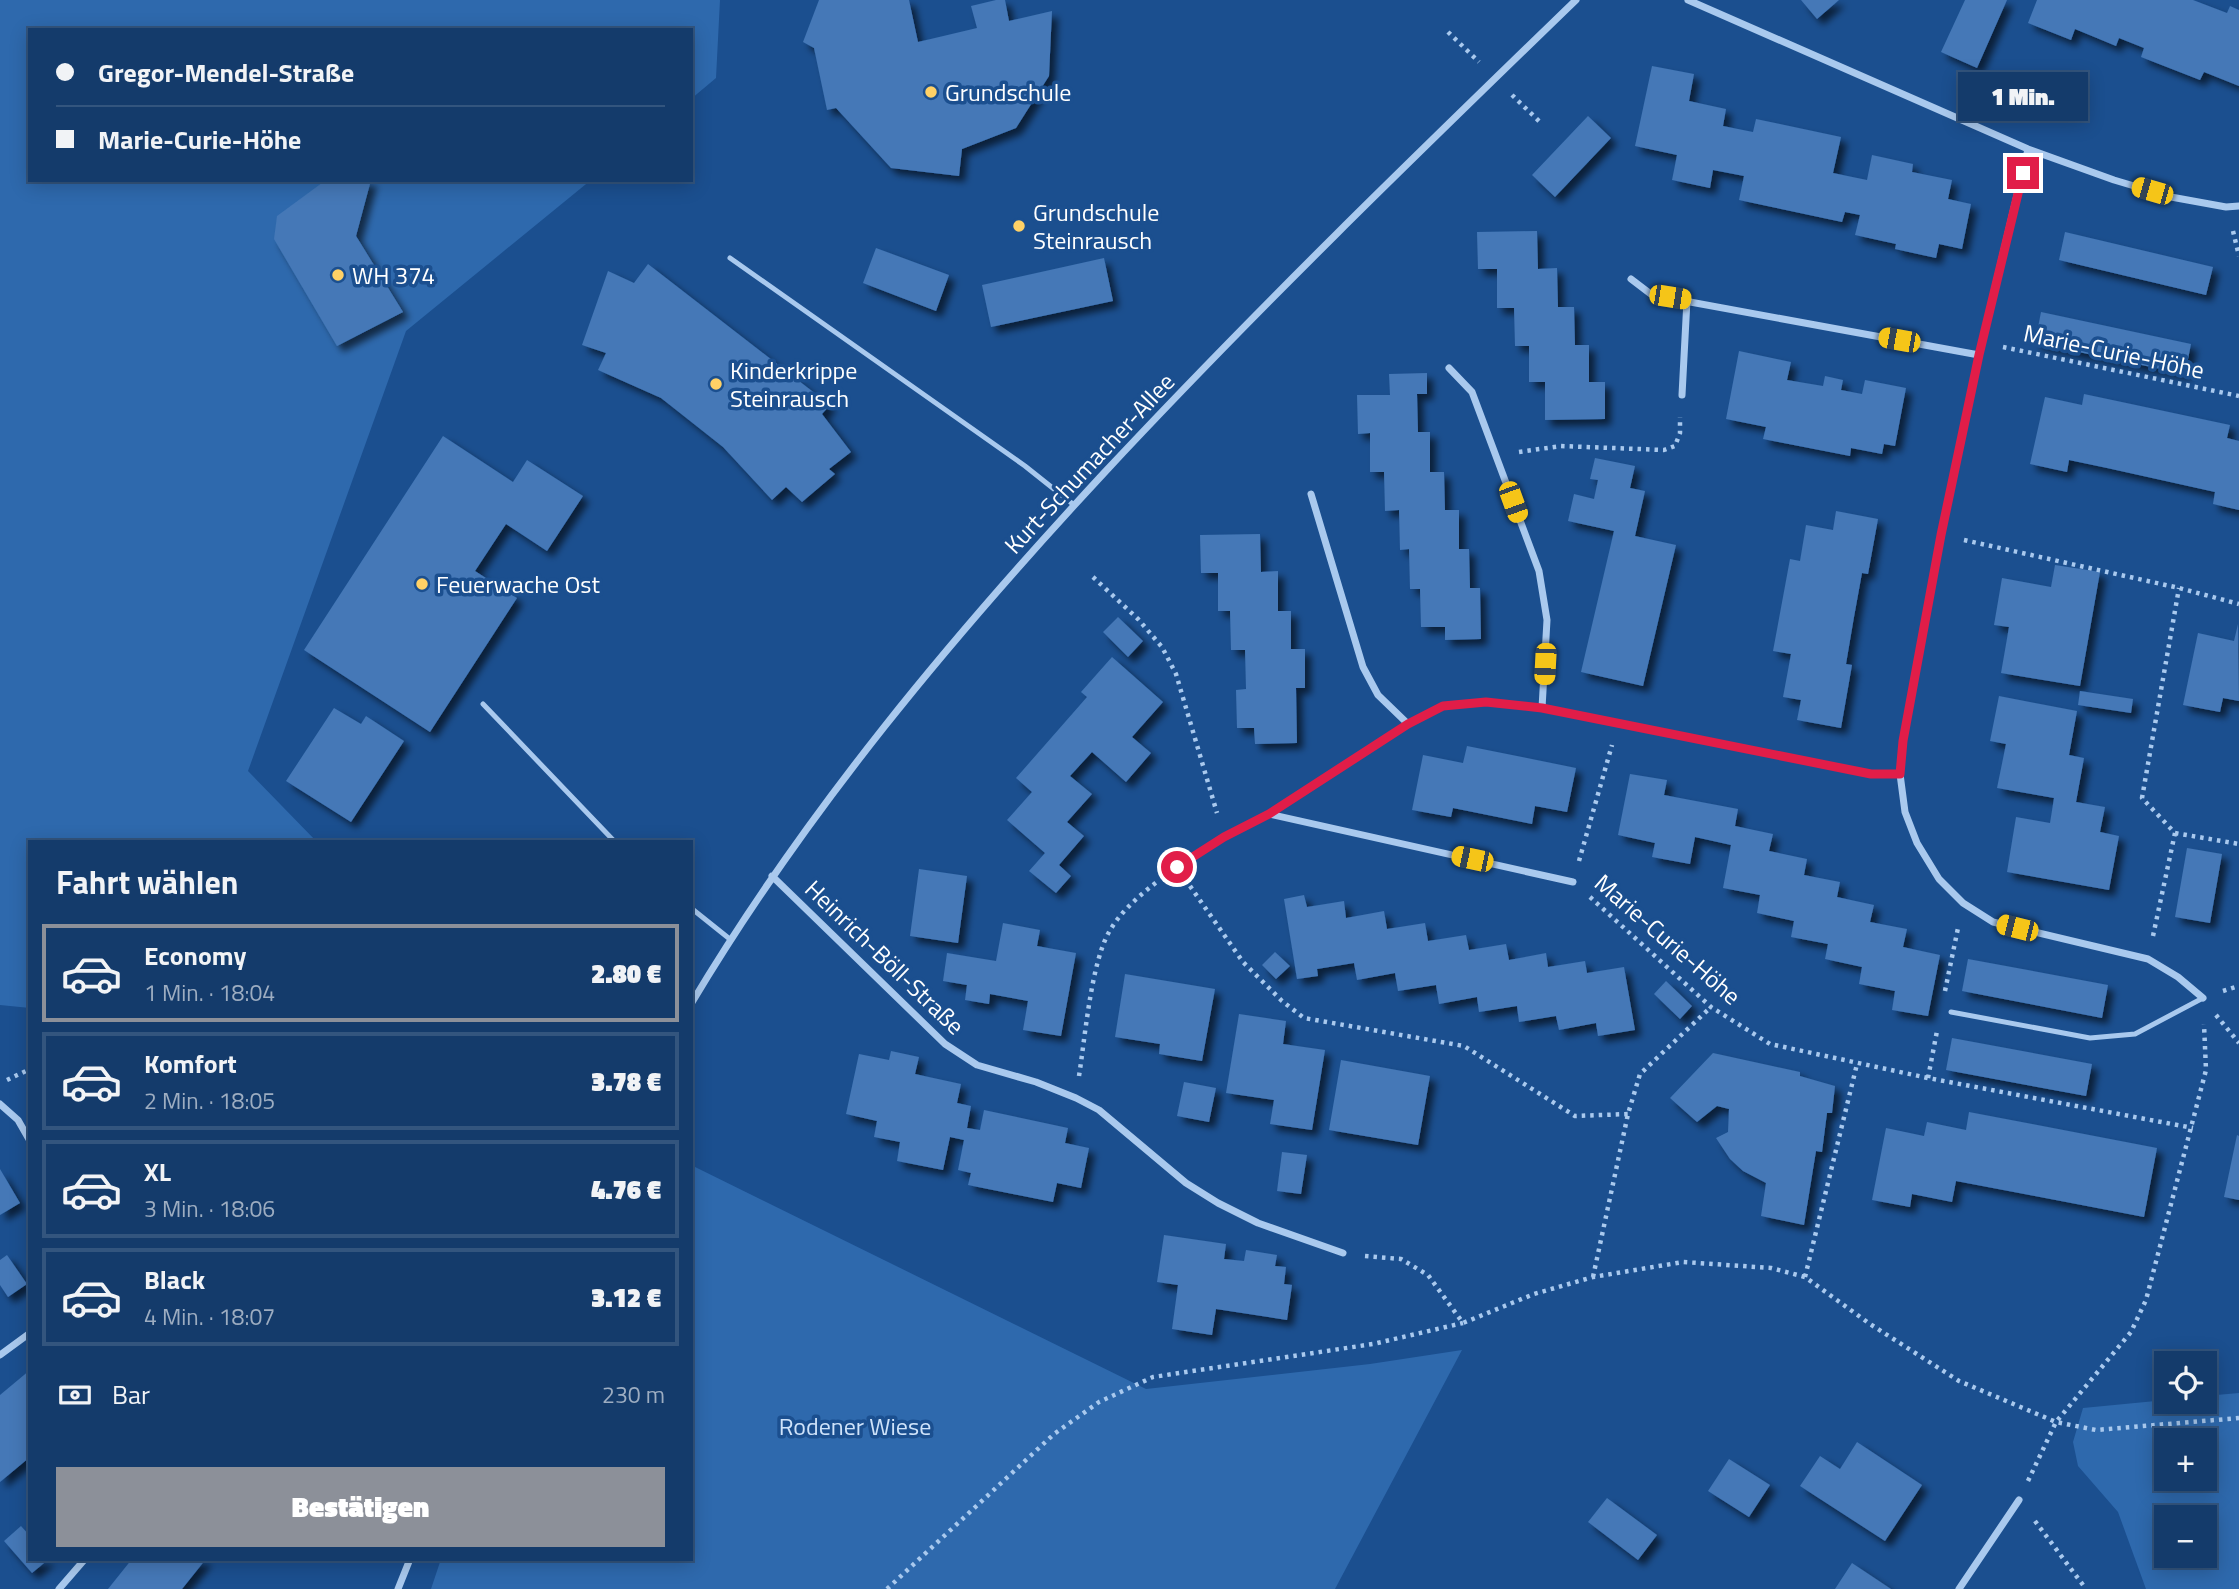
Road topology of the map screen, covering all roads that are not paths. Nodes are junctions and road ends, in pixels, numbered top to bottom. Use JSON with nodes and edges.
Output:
{"nodes":[{"id":1,"x":1576,"y":0,"type":"edge"},
{"id":2,"x":1688,"y":0,"type":"edge"},
{"id":3,"x":2028,"y":149,"type":"junction"},
{"id":4,"x":2239,"y":206,"type":"edge"},
{"id":5,"x":730,"y":258,"type":"dead end"},
{"id":6,"x":1632,"y":279,"type":"dead end"},
{"id":7,"x":1686,"y":300,"type":"junction"},
{"id":8,"x":1979,"y":355,"type":"junction"},
{"id":9,"x":1450,"y":368,"type":"dead end"},
{"id":10,"x":1682,"y":395,"type":"road end"},
{"id":11,"x":1311,"y":494,"type":"dead end"},
{"id":12,"x":1074,"y":505,"type":"junction"},
{"id":13,"x":483,"y":704,"type":"dead end"},
{"id":14,"x":1542,"y":708,"type":"junction"},
{"id":15,"x":1408,"y":724,"type":"junction"},
{"id":16,"x":1900,"y":774,"type":"junction"},
{"id":17,"x":1269,"y":814,"type":"junction"},
{"id":18,"x":613,"y":840,"type":"edge"},
{"id":19,"x":1177,"y":867,"type":"road end"},
{"id":20,"x":772,"y":876,"type":"junction"},
{"id":21,"x":1573,"y":882,"type":"road end"},
{"id":22,"x":693,"y":910,"type":"edge"},
{"id":23,"x":731,"y":940,"type":"junction"},
{"id":24,"x":2203,"y":998,"type":"joint"},
{"id":25,"x":693,"y":1001,"type":"edge"},
{"id":26,"x":1951,"y":1012,"type":"dead end"},
{"id":27,"x":0,"y":1104,"type":"edge"},
{"id":28,"x":28,"y":1138,"type":"edge"},
{"id":29,"x":1343,"y":1253,"type":"road end"},
{"id":30,"x":28,"y":1334,"type":"edge"},
{"id":31,"x":0,"y":1354,"type":"edge"},
{"id":32,"x":2019,"y":1500,"type":"road end"},
{"id":33,"x":84,"y":1561,"type":"edge"},
{"id":34,"x":409,"y":1561,"type":"edge"},
{"id":35,"x":59,"y":1589,"type":"edge"},
{"id":36,"x":398,"y":1589,"type":"edge"},
{"id":37,"x":1959,"y":1589,"type":"edge"}],
"edges":[{"from":1,"to":12,"type":"street","name":"Kurt-Schumacher-Allee"},
{"from":2,"to":3,"type":"street"},
{"from":3,"to":4,"type":"street"},
{"from":3,"to":8,"type":"street"},
{"from":5,"to":12,"type":"lane"},
{"from":6,"to":7,"type":"street"},
{"from":7,"to":8,"type":"street"},
{"from":7,"to":10,"type":"street"},
{"from":8,"to":16,"type":"street"},
{"from":9,"to":14,"type":"street"},
{"from":11,"to":15,"type":"street"},
{"from":12,"to":20,"type":"street","name":"Kurt-Schumacher-Allee"},
{"from":13,"to":18,"type":"lane"},
{"from":14,"to":15,"type":"street"},
{"from":14,"to":16,"type":"street"},
{"from":15,"to":17,"type":"street"},
{"from":16,"to":24,"type":"street"},
{"from":17,"to":19,"type":"street"},
{"from":17,"to":21,"type":"street"},
{"from":20,"to":23,"type":"street","name":"Kurt-Schumacher-Allee"},
{"from":20,"to":29,"type":"street","name":"Heinrich-Böll-Straße"},
{"from":22,"to":23,"type":"lane"},
{"from":23,"to":25,"type":"street","name":"Kurt-Schumacher-Allee"},
{"from":24,"to":26,"type":"lane"},
{"from":27,"to":28,"type":"street"},
{"from":30,"to":31,"type":"street"},
{"from":32,"to":37,"type":"street"},
{"from":33,"to":35,"type":"street"},
{"from":34,"to":36,"type":"street"}]}
